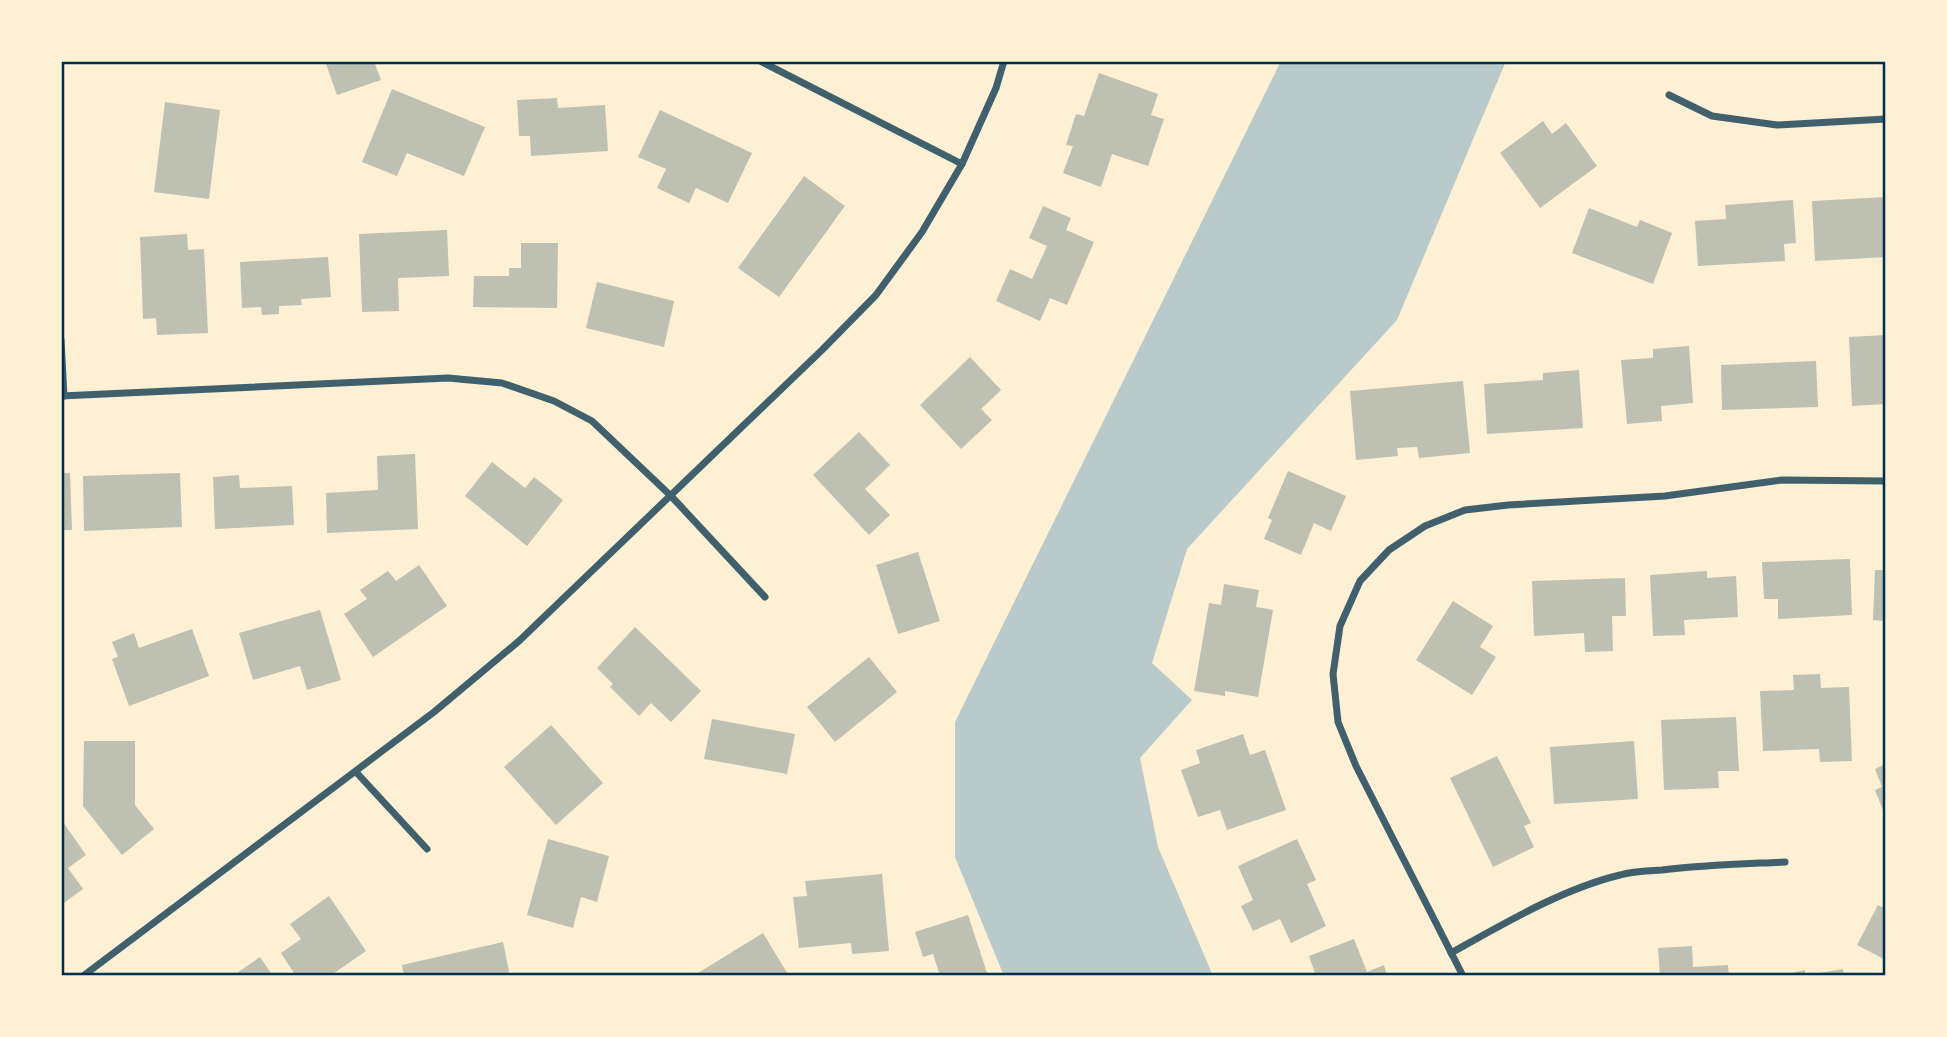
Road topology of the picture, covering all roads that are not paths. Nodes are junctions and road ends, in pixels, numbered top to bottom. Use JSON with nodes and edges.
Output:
{"nodes":[{"id":1,"x":760,"y":61,"type":"edge"},
{"id":2,"x":1004,"y":61,"type":"edge"},
{"id":3,"x":1669,"y":95,"type":"dead end"},
{"id":4,"x":1886,"y":119,"type":"edge"},
{"id":5,"x":962,"y":164,"type":"junction"},
{"id":6,"x":61,"y":340,"type":"edge"},
{"id":7,"x":63,"y":396,"type":"edge"},
{"id":8,"x":1886,"y":481,"type":"edge"},
{"id":9,"x":671,"y":496,"type":"junction"},
{"id":10,"x":765,"y":597,"type":"dead end"},
{"id":11,"x":356,"y":772,"type":"junction"},
{"id":12,"x":427,"y":849,"type":"dead end"},
{"id":13,"x":1785,"y":862,"type":"dead end"},
{"id":14,"x":1451,"y":953,"type":"junction"},
{"id":15,"x":83,"y":976,"type":"edge"},
{"id":16,"x":1463,"y":976,"type":"edge"}],
"edges":[{"from":1,"to":5,"type":"street"},
{"from":2,"to":5,"type":"street"},
{"from":3,"to":4,"type":"street"},
{"from":5,"to":9,"type":"street"},
{"from":6,"to":7,"type":"street"},
{"from":7,"to":9,"type":"street"},
{"from":8,"to":14,"type":"street"},
{"from":9,"to":10,"type":"street"},
{"from":9,"to":11,"type":"street"},
{"from":11,"to":12,"type":"street"},
{"from":11,"to":15,"type":"street"},
{"from":13,"to":14,"type":"street"},
{"from":14,"to":16,"type":"street"}]}
